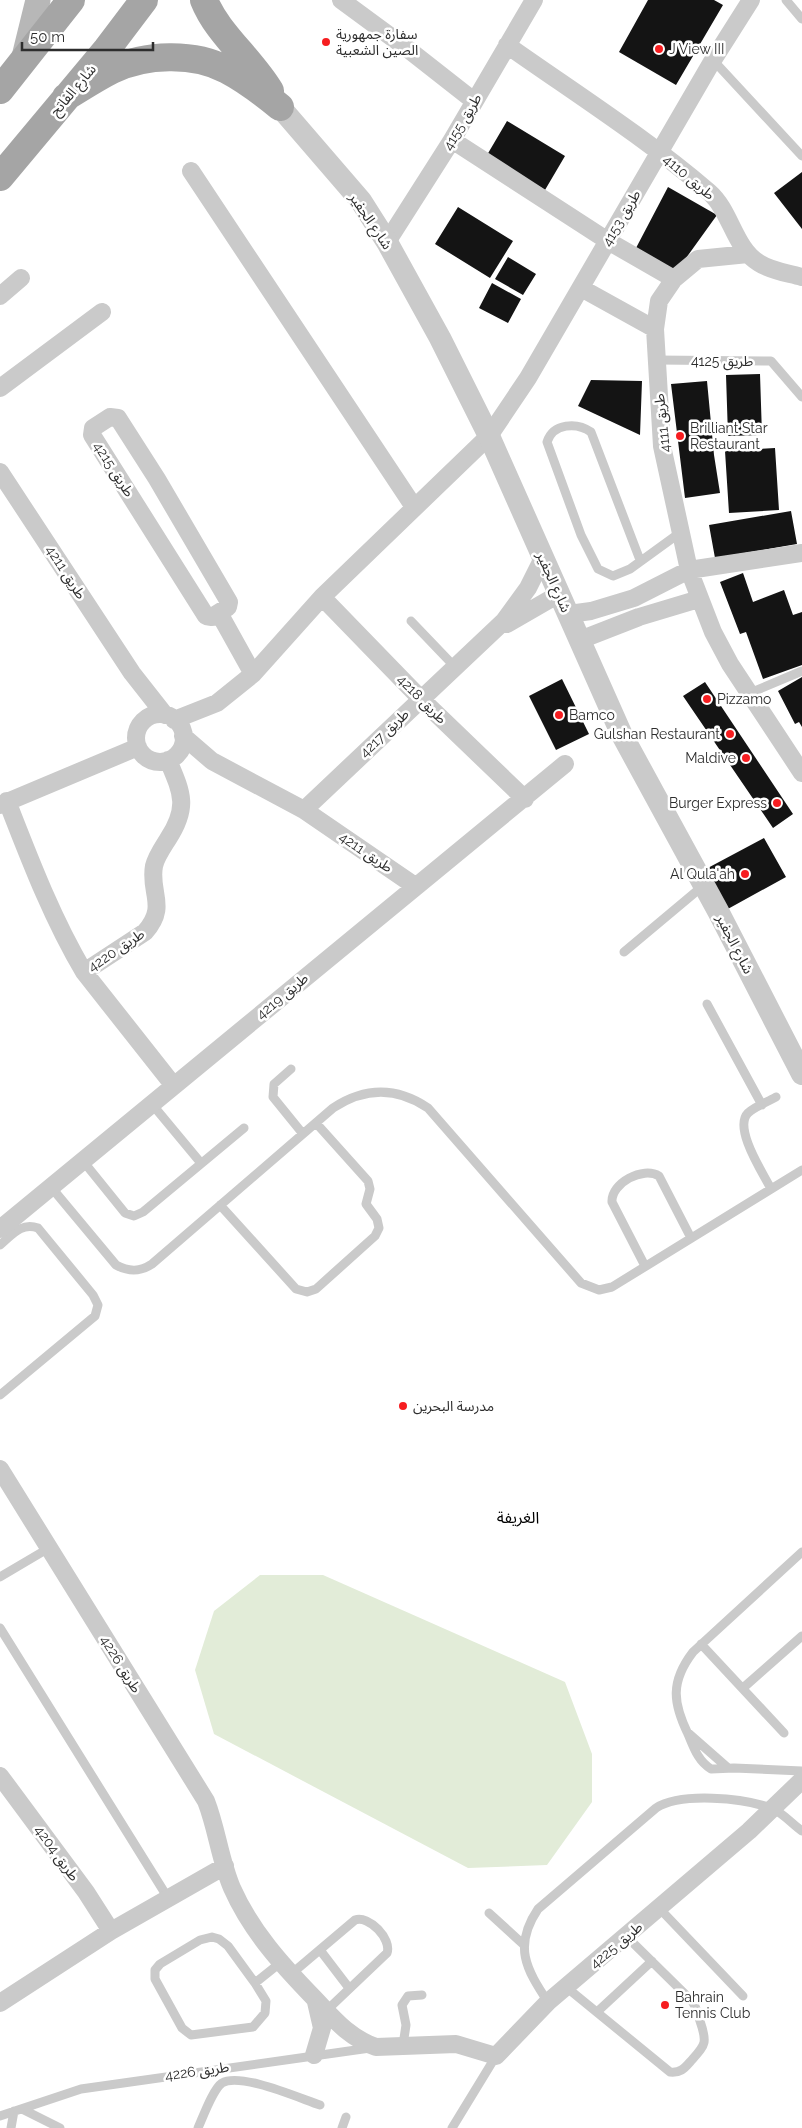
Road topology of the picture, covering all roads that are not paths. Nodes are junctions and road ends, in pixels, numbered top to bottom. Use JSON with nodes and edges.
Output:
{"nodes":[{"id":1,"x":38,"y":0,"type":"edge"},
{"id":2,"x":70,"y":0,"type":"edge"},
{"id":3,"x":144,"y":0,"type":"edge"},
{"id":4,"x":204,"y":0,"type":"edge"},
{"id":5,"x":341,"y":0,"type":"edge"},
{"id":6,"x":534,"y":0,"type":"edge"},
{"id":7,"x":750,"y":0,"type":"edge"},
{"id":8,"x":786,"y":0,"type":"edge"},
{"id":9,"x":802,"y":19,"type":"edge"},
{"id":10,"x":507,"y":45,"type":"junction"},
{"id":11,"x":713,"y":60,"type":"junction"},
{"id":12,"x":22,"y":64,"type":"junction"},
{"id":13,"x":0,"y":90,"type":"edge"},
{"id":14,"x":66,"y":98,"type":"junction"},
{"id":15,"x":474,"y":101,"type":"junction"},
{"id":16,"x":280,"y":107,"type":"junction"},
{"id":17,"x":452,"y":140,"type":"junction"},
{"id":18,"x":660,"y":153,"type":"junction"},
{"id":19,"x":802,"y":156,"type":"edge"},
{"id":20,"x":191,"y":171,"type":"dead end"},
{"id":21,"x":0,"y":177,"type":"edge"},
{"id":22,"x":608,"y":241,"type":"junction"},
{"id":23,"x":386,"y":242,"type":"junction"},
{"id":24,"x":748,"y":254,"type":"junction"},
{"id":25,"x":802,"y":277,"type":"edge"},
{"id":26,"x":21,"y":278,"type":"dead end"},
{"id":27,"x":674,"y":279,"type":"junction"},
{"id":28,"x":581,"y":288,"type":"junction"},
{"id":29,"x":0,"y":296,"type":"edge"},
{"id":30,"x":102,"y":312,"type":"dead end"},
{"id":31,"x":655,"y":330,"type":"junction"},
{"id":32,"x":656,"y":360,"type":"junction"},
{"id":33,"x":0,"y":388,"type":"edge"},
{"id":34,"x":802,"y":397,"type":"edge"},
{"id":35,"x":490,"y":436,"type":"junction"},
{"id":36,"x":1,"y":474,"type":"edge"},
{"id":37,"x":414,"y":507,"type":"junction"},
{"id":38,"x":681,"y":532,"type":"junction"},
{"id":39,"x":802,"y":553,"type":"edge"},
{"id":40,"x":543,"y":558,"type":"junction"},
{"id":41,"x":640,"y":560,"type":"junction"},
{"id":42,"x":689,"y":570,"type":"junction"},
{"id":43,"x":559,"y":594,"type":"junction"},
{"id":44,"x":322,"y":597,"type":"junction"},
{"id":45,"x":634,"y":598,"type":"junction"},
{"id":46,"x":699,"y":599,"type":"junction"},
{"id":47,"x":219,"y":613,"type":"junction"},
{"id":48,"x":568,"y":614,"type":"junction"},
{"id":49,"x":639,"y":617,"type":"junction"},
{"id":50,"x":411,"y":621,"type":"dead end"},
{"id":51,"x":488,"y":638,"type":"junction"},
{"id":52,"x":580,"y":640,"type":"junction"},
{"id":53,"x":455,"y":667,"type":"junction"},
{"id":54,"x":802,"y":671,"type":"edge"},
{"id":55,"x":132,"y":673,"type":"junction"},
{"id":56,"x":253,"y":674,"type":"junction"},
{"id":57,"x":750,"y":693,"type":"junction"},
{"id":58,"x":420,"y":698,"type":"junction"},
{"id":59,"x":170,"y":717,"type":"junction"},
{"id":60,"x":141,"y":724,"type":"junction"},
{"id":61,"x":183,"y":736,"type":"junction"},
{"id":62,"x":138,"y":747,"type":"junction"},
{"id":63,"x":797,"y":755,"type":"edge"},
{"id":64,"x":171,"y":759,"type":"junction"},
{"id":65,"x":212,"y":761,"type":"junction"},
{"id":66,"x":565,"y":764,"type":"dead end"},
{"id":67,"x":802,"y":773,"type":"edge"},
{"id":68,"x":525,"y":799,"type":"junction"},
{"id":69,"x":3,"y":803,"type":"edge"},
{"id":70,"x":304,"y":810,"type":"junction"},
{"id":71,"x":704,"y":885,"type":"junction"},
{"id":72,"x":415,"y":886,"type":"junction"},
{"id":73,"x":624,"y":952,"type":"dead end"},
{"id":74,"x":84,"y":972,"type":"junction"},
{"id":75,"x":707,"y":1004,"type":"dead end"},
{"id":76,"x":291,"y":1069,"type":"dead end"},
{"id":77,"x":802,"y":1074,"type":"edge"},
{"id":78,"x":174,"y":1086,"type":"junction"},
{"id":79,"x":776,"y":1097,"type":"dead end"},
{"id":80,"x":152,"y":1104,"type":"junction"},
{"id":81,"x":762,"y":1105,"type":"junction"},
{"id":82,"x":316,"y":1123,"type":"junction"},
{"id":83,"x":244,"y":1128,"type":"dead end"},
{"id":84,"x":303,"y":1134,"type":"junction"},
{"id":85,"x":83,"y":1161,"type":"junction"},
{"id":86,"x":201,"y":1163,"type":"junction"},
{"id":87,"x":802,"y":1170,"type":"edge"},
{"id":88,"x":51,"y":1187,"type":"junction"},
{"id":89,"x":771,"y":1189,"type":"junction"},
{"id":90,"x":220,"y":1206,"type":"junction"},
{"id":91,"x":0,"y":1229,"type":"edge"},
{"id":92,"x":691,"y":1238,"type":"junction"},
{"id":93,"x":0,"y":1245,"type":"edge"},
{"id":94,"x":645,"y":1266,"type":"junction"},
{"id":95,"x":0,"y":1395,"type":"edge"},
{"id":96,"x":0,"y":1469,"type":"edge"},
{"id":97,"x":49,"y":1548,"type":"junction"},
{"id":98,"x":802,"y":1552,"type":"edge"},
{"id":99,"x":0,"y":1576,"type":"edge"},
{"id":100,"x":0,"y":1628,"type":"edge"},
{"id":101,"x":802,"y":1636,"type":"edge"},
{"id":102,"x":701,"y":1644,"type":"junction"},
{"id":103,"x":743,"y":1688,"type":"junction"},
{"id":104,"x":687,"y":1732,"type":"junction"},
{"id":105,"x":784,"y":1733,"type":"dead end"},
{"id":106,"x":728,"y":1768,"type":"junction"},
{"id":107,"x":802,"y":1771,"type":"edge"},
{"id":108,"x":0,"y":1776,"type":"edge"},
{"id":109,"x":802,"y":1780,"type":"edge"},
{"id":110,"x":772,"y":1808,"type":"junction"},
{"id":111,"x":802,"y":1830,"type":"edge"},
{"id":112,"x":225,"y":1866,"type":"junction"},
{"id":113,"x":168,"y":1898,"type":"junction"},
{"id":114,"x":659,"y":1908,"type":"junction"},
{"id":115,"x":489,"y":1912,"type":"dead end"},
{"id":116,"x":111,"y":1931,"type":"junction"},
{"id":117,"x":626,"y":1936,"type":"junction"},
{"id":118,"x":524,"y":1945,"type":"junction"},
{"id":119,"x":320,"y":1950,"type":"junction"},
{"id":120,"x":652,"y":1961,"type":"junction"},
{"id":121,"x":285,"y":1969,"type":"junction"},
{"id":122,"x":255,"y":1983,"type":"junction"},
{"id":123,"x":566,"y":1987,"type":"junction"},
{"id":124,"x":350,"y":1988,"type":"junction"},
{"id":125,"x":422,"y":1995,"type":"dead end"},
{"id":126,"x":743,"y":1996,"type":"dead end"},
{"id":127,"x":313,"y":1997,"type":"junction"},
{"id":128,"x":548,"y":2002,"type":"junction"},
{"id":129,"x":0,"y":2004,"type":"edge"},
{"id":130,"x":326,"y":2011,"type":"junction"},
{"id":131,"x":597,"y":2012,"type":"junction"},
{"id":132,"x":403,"y":2045,"type":"junction"},
{"id":133,"x":376,"y":2047,"type":"junction"},
{"id":134,"x":314,"y":2055,"type":"junction"},
{"id":135,"x":496,"y":2056,"type":"junction"},
{"id":136,"x":320,"y":2105,"type":"dead end"},
{"id":137,"x":18,"y":2110,"type":"junction"},
{"id":138,"x":0,"y":2116,"type":"edge"},
{"id":139,"x":346,"y":2117,"type":"dead end"},
{"id":140,"x":11,"y":2128,"type":"edge"},
{"id":141,"x":60,"y":2128,"type":"edge"},
{"id":142,"x":198,"y":2128,"type":"edge"},
{"id":143,"x":342,"y":2128,"type":"edge"},
{"id":144,"x":452,"y":2128,"type":"edge"}],
"edges":[{"from":1,"to":12,"type":"main road"},
{"from":2,"to":12,"type":"main road"},
{"from":3,"to":14,"type":"main road","name":"شارع الفاتح"},
{"from":4,"to":16,"type":"main road"},
{"from":5,"to":15,"type":"street"},
{"from":6,"to":10,"type":"street","name":"طريق 4155"},
{"from":7,"to":11,"type":"street","name":"طريق 4153"},
{"from":8,"to":9,"type":"lane"},
{"from":10,"to":15,"type":"street","name":"طريق 4155"},
{"from":10,"to":18,"type":"street","name":"طريق 4110"},
{"from":11,"to":18,"type":"street","name":"طريق 4153"},
{"from":11,"to":19,"type":"lane"},
{"from":12,"to":13,"type":"main road"},
{"from":14,"to":16,"type":"main road"},
{"from":14,"to":21,"type":"main road","name":"شارع الفاتح"},
{"from":15,"to":17,"type":"street","name":"طريق 4155"},
{"from":16,"to":23,"type":"street","name":"شارع الجفير"},
{"from":17,"to":22,"type":"street"},
{"from":17,"to":23,"type":"street","name":"طريق 4155"},
{"from":18,"to":22,"type":"street","name":"طريق 4153"},
{"from":18,"to":24,"type":"street","name":"طريق 4110"},
{"from":20,"to":37,"type":"street"},
{"from":22,"to":27,"type":"street"},
{"from":22,"to":28,"type":"street","name":"طريق 4153"},
{"from":23,"to":35,"type":"street","name":"شارع الجفير"},
{"from":24,"to":25,"type":"street"},
{"from":24,"to":27,"type":"street","name":"طريق 4111"},
{"from":26,"to":29,"type":"street"},
{"from":27,"to":31,"type":"street","name":"طريق 4111"},
{"from":28,"to":31,"type":"street"},
{"from":28,"to":35,"type":"street","name":"طريق 4153"},
{"from":30,"to":33,"type":"street"},
{"from":31,"to":32,"type":"street","name":"طريق 4111"},
{"from":32,"to":34,"type":"lane","name":"طريق 4125"},
{"from":32,"to":38,"type":"street","name":"طريق 4111"},
{"from":35,"to":37,"type":"street"},
{"from":35,"to":40,"type":"street","name":"شارع الجفير"},
{"from":36,"to":55,"type":"street","name":"طريق 4211"},
{"from":37,"to":44,"type":"street"},
{"from":38,"to":41,"type":"lane"},
{"from":38,"to":42,"type":"street","name":"طريق 4111"},
{"from":39,"to":42,"type":"street"},
{"from":40,"to":43,"type":"street","name":"شارع الجفير"},
{"from":40,"to":51,"type":"street","name":"طريق 4217"},
{"from":41,"to":41,"type":"lane"},
{"from":42,"to":45,"type":"street"},
{"from":42,"to":46,"type":"street","name":"طريق 4111"},
{"from":43,"to":48,"type":"street","name":"شارع الجفير"},
{"from":43,"to":51,"type":"street","name":"طريق 4217"},
{"from":44,"to":56,"type":"street"},
{"from":44,"to":58,"type":"street","name":"طريق 4218"},
{"from":45,"to":48,"type":"street"},
{"from":45,"to":49,"type":"street"},
{"from":46,"to":49,"type":"street"},
{"from":46,"to":57,"type":"street"},
{"from":47,"to":47,"type":"street","name":"طريق 4215"},
{"from":47,"to":56,"type":"street"},
{"from":48,"to":52,"type":"street","name":"شارع الجفير"},
{"from":49,"to":52,"type":"street"},
{"from":50,"to":53,"type":"lane"},
{"from":51,"to":53,"type":"street","name":"طريق 4217"},
{"from":52,"to":71,"type":"street","name":"شارع الجفير"},
{"from":53,"to":58,"type":"street","name":"طريق 4217"},
{"from":54,"to":57,"type":"lane"},
{"from":55,"to":59,"type":"street","name":"طريق 4211"},
{"from":55,"to":60,"type":"street","name":"طريق 4211"},
{"from":56,"to":59,"type":"street"},
{"from":57,"to":63,"type":"street"},
{"from":58,"to":68,"type":"street","name":"طريق 4218"},
{"from":58,"to":70,"type":"street","name":"طريق 4217"},
{"from":59,"to":60,"type":"street"},
{"from":59,"to":61,"type":"street"},
{"from":60,"to":62,"type":"street"},
{"from":61,"to":64,"type":"street"},
{"from":61,"to":65,"type":"street","name":"طريق 4211"},
{"from":62,"to":64,"type":"street"},
{"from":62,"to":69,"type":"street"},
{"from":63,"to":67,"type":"street"},
{"from":64,"to":65,"type":"street","name":"طريق 4211"},
{"from":64,"to":74,"type":"street","name":"طريق 4220"},
{"from":65,"to":70,"type":"street","name":"طريق 4211"},
{"from":66,"to":68,"type":"street","name":"طريق 4219"},
{"from":68,"to":72,"type":"street","name":"طريق 4219"},
{"from":69,"to":74,"type":"street","name":"طريق 4220"},
{"from":70,"to":72,"type":"street","name":"طريق 4211"},
{"from":71,"to":73,"type":"lane"},
{"from":71,"to":77,"type":"street","name":"شارع الجفير"},
{"from":72,"to":78,"type":"street","name":"طريق 4219"},
{"from":74,"to":78,"type":"street","name":"طريق 4220"},
{"from":75,"to":81,"type":"lane"},
{"from":76,"to":84,"type":"lane"},
{"from":78,"to":80,"type":"street","name":"طريق 4219"},
{"from":79,"to":81,"type":"lane"},
{"from":80,"to":85,"type":"street","name":"طريق 4219"},
{"from":80,"to":86,"type":"lane"},
{"from":81,"to":89,"type":"lane"},
{"from":82,"to":84,"type":"lane"},
{"from":82,"to":90,"type":"lane"},
{"from":82,"to":94,"type":"lane"},
{"from":83,"to":86,"type":"lane"},
{"from":84,"to":90,"type":"lane"},
{"from":85,"to":86,"type":"lane"},
{"from":85,"to":88,"type":"street","name":"طريق 4219"},
{"from":87,"to":89,"type":"lane"},
{"from":88,"to":90,"type":"lane"},
{"from":88,"to":91,"type":"street","name":"طريق 4219"},
{"from":89,"to":92,"type":"lane"},
{"from":92,"to":94,"type":"lane"},
{"from":92,"to":94,"type":"lane"},
{"from":93,"to":95,"type":"lane"},
{"from":96,"to":97,"type":"street","name":"طريق 4226"},
{"from":97,"to":99,"type":"lane"},
{"from":97,"to":112,"type":"street","name":"طريق 4226"},
{"from":98,"to":102,"type":"lane"},
{"from":100,"to":113,"type":"lane"},
{"from":101,"to":103,"type":"lane"},
{"from":102,"to":103,"type":"lane"},
{"from":102,"to":104,"type":"lane"},
{"from":103,"to":105,"type":"lane"},
{"from":104,"to":106,"type":"lane"},
{"from":104,"to":106,"type":"lane"},
{"from":106,"to":107,"type":"lane"},
{"from":108,"to":116,"type":"street","name":"طريق 4204"},
{"from":109,"to":110,"type":"street","name":"طريق 4225"},
{"from":110,"to":111,"type":"lane"},
{"from":110,"to":114,"type":"street","name":"طريق 4225"},
{"from":110,"to":118,"type":"lane"},
{"from":112,"to":113,"type":"street"},
{"from":112,"to":121,"type":"street","name":"طريق 4226"},
{"from":113,"to":116,"type":"street"},
{"from":114,"to":117,"type":"street","name":"طريق 4225"},
{"from":114,"to":126,"type":"lane"},
{"from":115,"to":118,"type":"lane"},
{"from":116,"to":129,"type":"street"},
{"from":117,"to":120,"type":"lane"},
{"from":117,"to":123,"type":"street","name":"طريق 4225"},
{"from":118,"to":128,"type":"lane"},
{"from":119,"to":121,"type":"lane"},
{"from":119,"to":124,"type":"lane"},
{"from":119,"to":124,"type":"lane"},
{"from":120,"to":131,"type":"lane"},
{"from":120,"to":131,"type":"lane"},
{"from":121,"to":122,"type":"lane"},
{"from":121,"to":127,"type":"street","name":"طريق 4226"},
{"from":122,"to":122,"type":"lane"},
{"from":123,"to":128,"type":"street","name":"طريق 4225"},
{"from":123,"to":131,"type":"lane"},
{"from":124,"to":130,"type":"lane"},
{"from":125,"to":132,"type":"lane"},
{"from":127,"to":130,"type":"street","name":"طريق 4226"},
{"from":127,"to":134,"type":"street","name":"طريق 4226"},
{"from":128,"to":135,"type":"street","name":"طريق 4225"},
{"from":130,"to":133,"type":"street","name":"طريق 4226"},
{"from":132,"to":133,"type":"street","name":"طريق 4226"},
{"from":132,"to":135,"type":"street","name":"طريق 4226"},
{"from":133,"to":134,"type":"lane","name":"طريق 4226"},
{"from":134,"to":137,"type":"lane","name":"طريق 4226"},
{"from":135,"to":144,"type":"lane","name":"طريق 4225"},
{"from":136,"to":142,"type":"lane"},
{"from":137,"to":138,"type":"lane","name":"طريق 4226"},
{"from":137,"to":140,"type":"lane"},
{"from":137,"to":141,"type":"lane"},
{"from":139,"to":143,"type":"lane"}]}
